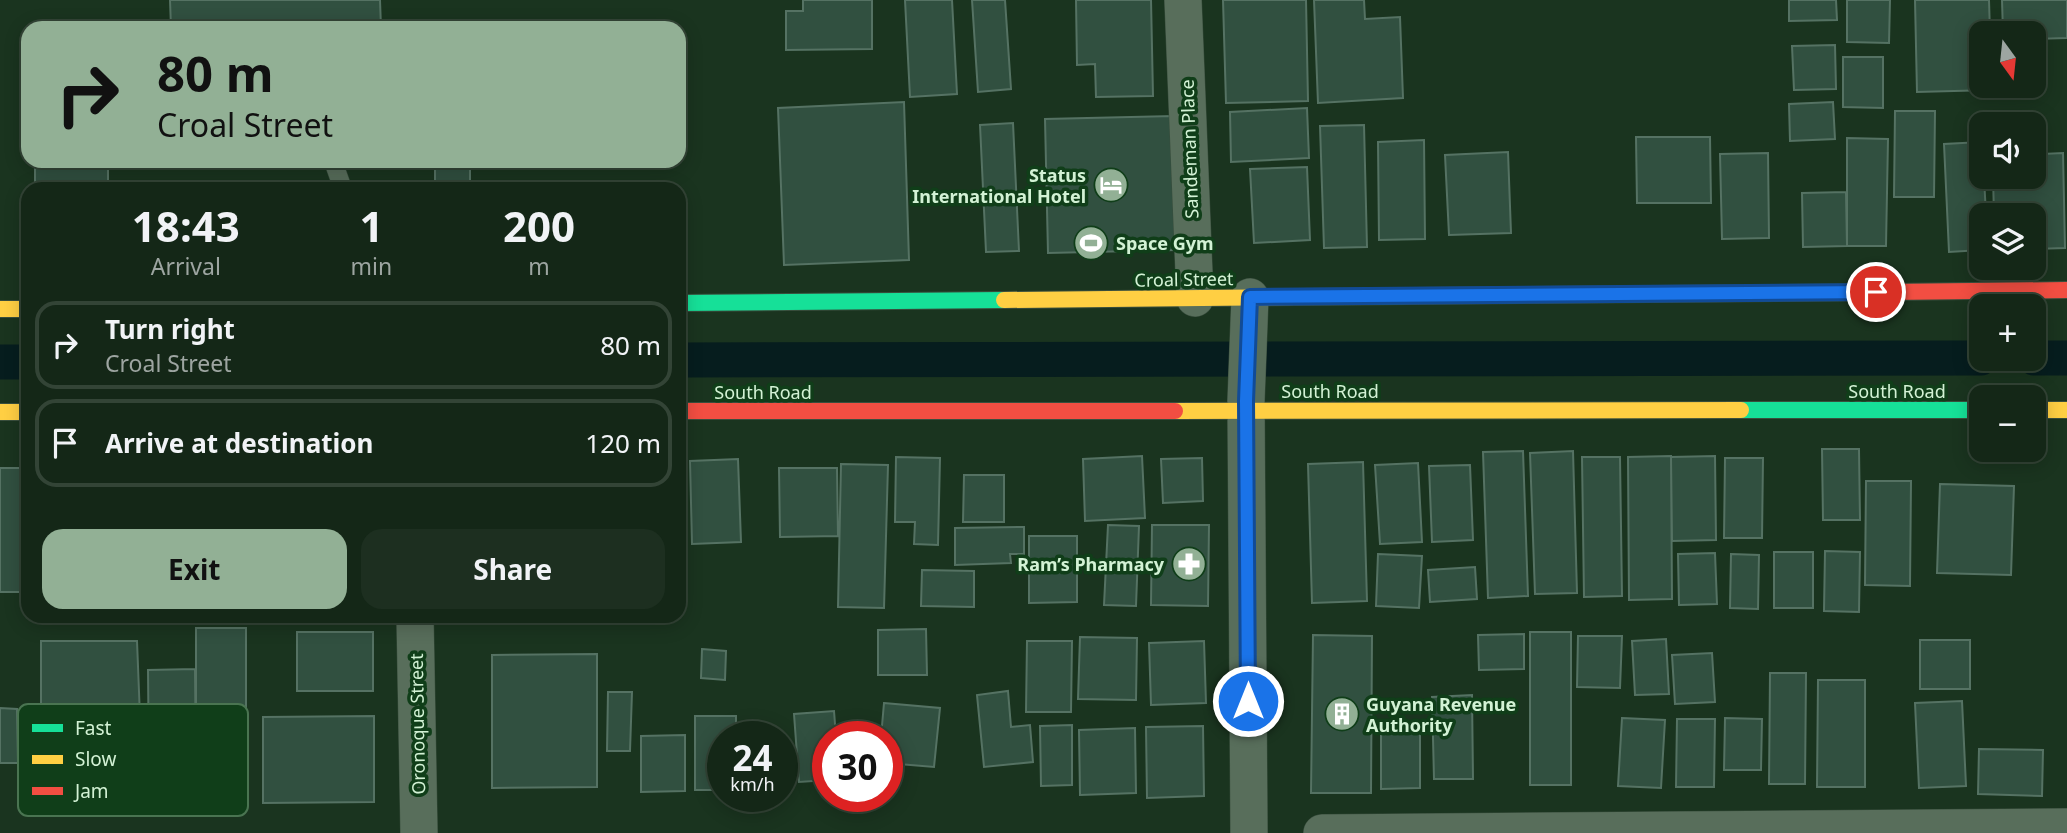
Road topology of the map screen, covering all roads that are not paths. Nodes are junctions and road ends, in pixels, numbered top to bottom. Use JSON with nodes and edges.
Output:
{"nodes":[{"id":1,"x":1183,"y":0,"type":"edge"},
{"id":2,"x":2067,"y":290,"type":"edge"},
{"id":3,"x":1250,"y":297,"type":"junction"},
{"id":4,"x":1195,"y":298,"type":"junction"},
{"id":5,"x":686,"y":303,"type":"edge"},
{"id":6,"x":0,"y":309,"type":"edge"},
{"id":7,"x":21,"y":309,"type":"edge"},
{"id":8,"x":1246,"y":406,"type":"junction"},
{"id":9,"x":1969,"y":410,"type":"edge"},
{"id":10,"x":2046,"y":410,"type":"edge"},
{"id":11,"x":2067,"y":410,"type":"edge"},
{"id":12,"x":686,"y":411,"type":"edge"},
{"id":13,"x":0,"y":412,"type":"edge"},
{"id":14,"x":21,"y":412,"type":"edge"},
{"id":15,"x":415,"y":623,"type":"edge"},
{"id":16,"x":2067,"y":827,"type":"edge"},
{"id":17,"x":419,"y":833,"type":"edge"},
{"id":18,"x":1249,"y":833,"type":"edge"},
{"id":19,"x":1322,"y":833,"type":"edge"}],
"edges":[{"from":1,"to":4,"type":"street","name":"Sandeman Place"},
{"from":2,"to":3,"type":"street","name":"Croal Street"},
{"from":3,"to":4,"type":"street","name":"Croal Street"},
{"from":3,"to":8,"type":"street"},
{"from":4,"to":5,"type":"street","name":"Croal Street"},
{"from":6,"to":7,"type":"street"},
{"from":8,"to":9,"type":"street","name":"South Road"},
{"from":8,"to":12,"type":"street","name":"South Road"},
{"from":8,"to":18,"type":"street"},
{"from":10,"to":11,"type":"street"},
{"from":13,"to":14,"type":"street"},
{"from":15,"to":17,"type":"street","name":"Oronoque Street"},
{"from":16,"to":19,"type":"street"}]}
